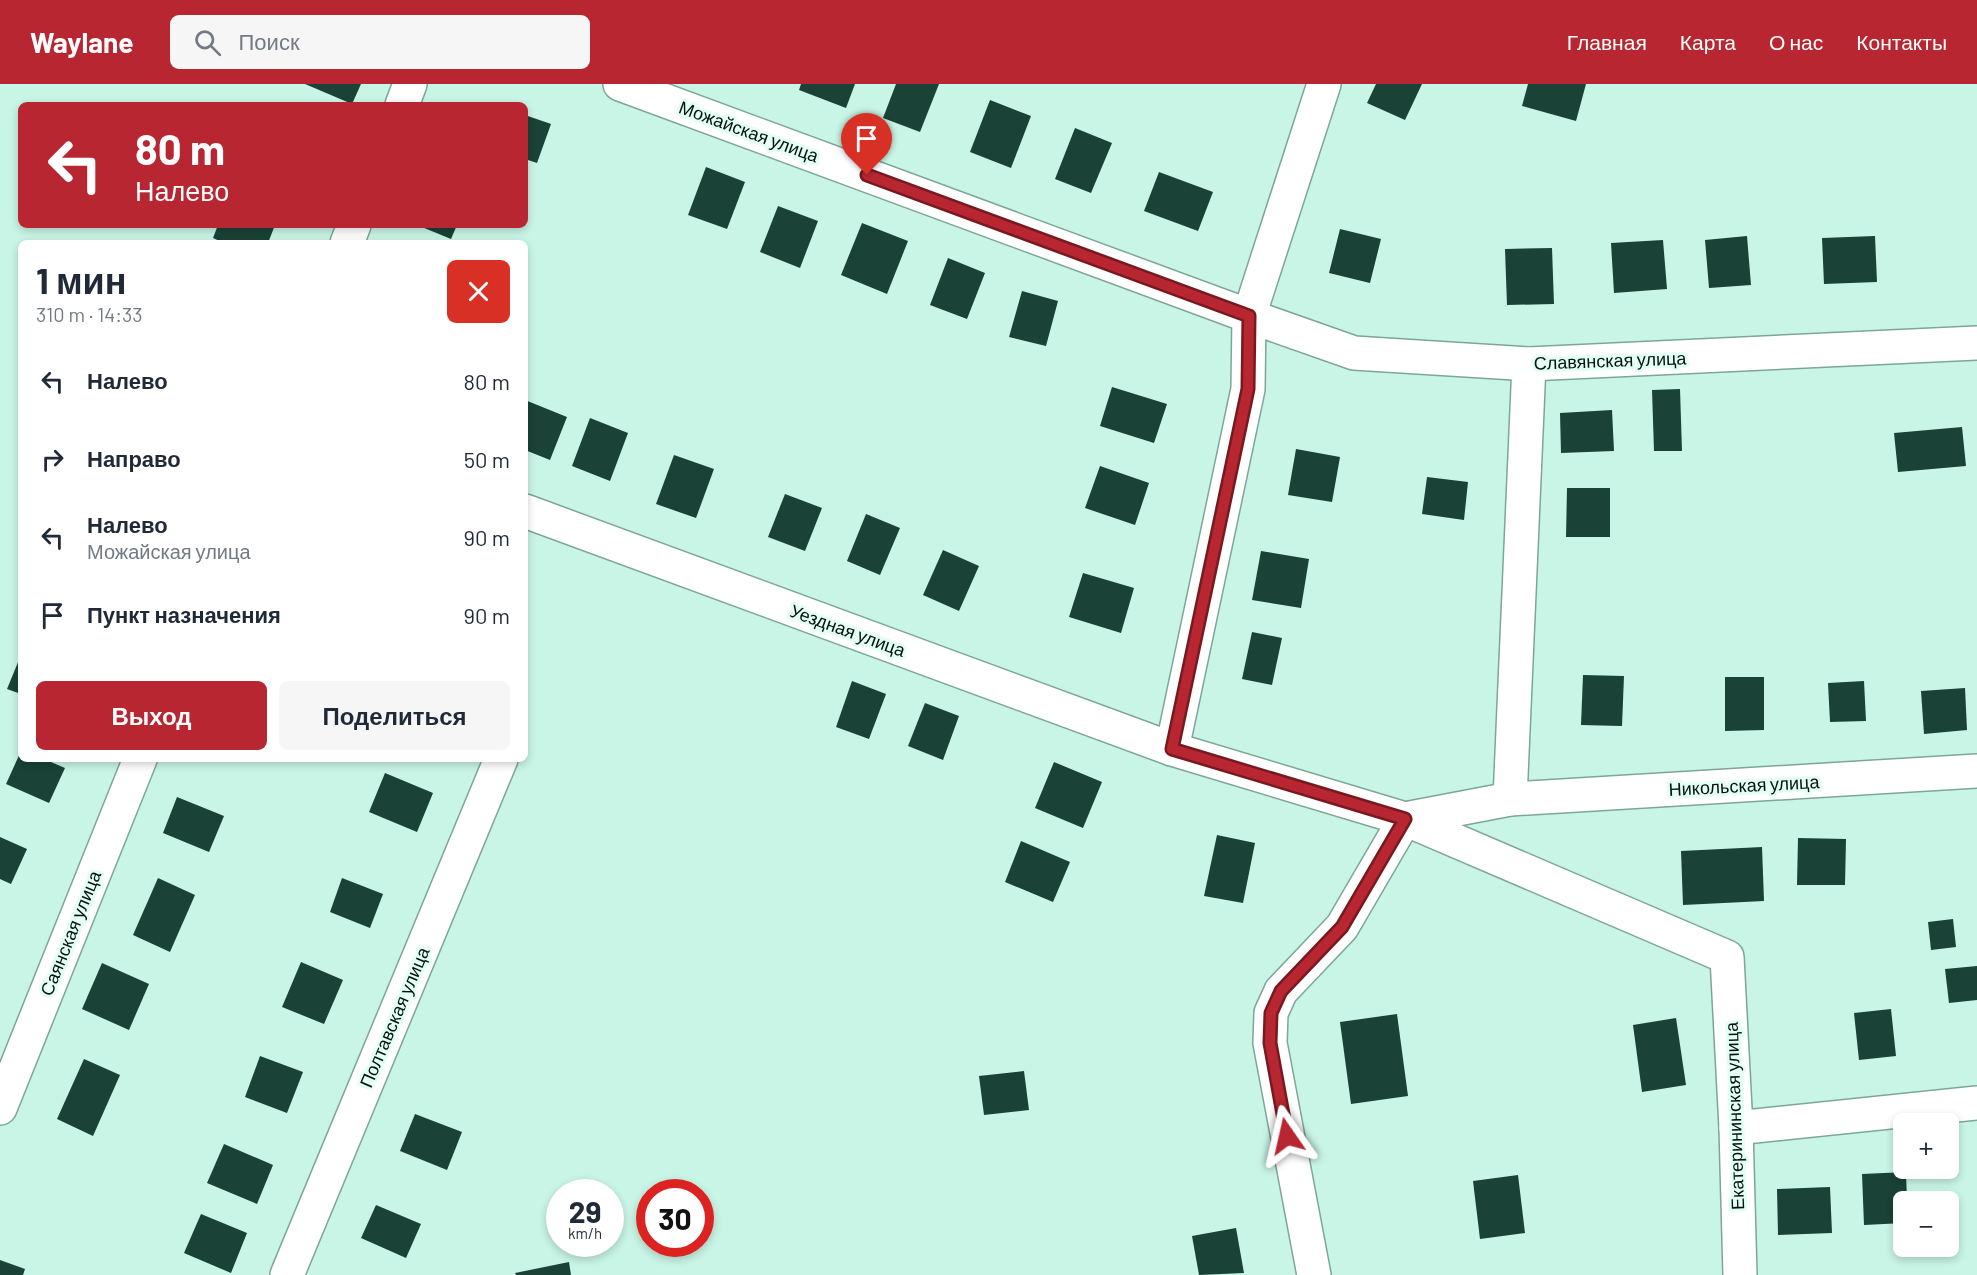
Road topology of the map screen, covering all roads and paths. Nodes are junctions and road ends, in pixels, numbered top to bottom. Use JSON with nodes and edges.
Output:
{"nodes":[{"id":1,"x":410,"y":84,"type":"edge"},
{"id":2,"x":620,"y":84,"type":"edge"},
{"id":3,"x":1324,"y":84,"type":"edge"},
{"id":4,"x":403,"y":102,"type":"edge"},
{"id":5,"x":1249,"y":316,"type":"junction"},
{"id":6,"x":1977,"y":343,"type":"edge"},
{"id":7,"x":1529,"y":364,"type":"junction"},
{"id":8,"x":528,"y":512,"type":"edge"},
{"id":9,"x":1172,"y":749,"type":"junction"},
{"id":10,"x":139,"y":762,"type":"edge"},
{"id":11,"x":500,"y":762,"type":"edge"},
{"id":12,"x":1977,"y":771,"type":"edge"},
{"id":13,"x":1510,"y":799,"type":"junction"},
{"id":14,"x":1405,"y":819,"type":"junction"},
{"id":15,"x":1727,"y":957,"type":"joint"},
{"id":16,"x":1977,"y":1103,"type":"edge"},
{"id":17,"x":0,"y":1108,"type":"edge"},
{"id":18,"x":1736,"y":1128,"type":"junction"},
{"id":19,"x":287,"y":1275,"type":"edge"},
{"id":20,"x":1314,"y":1275,"type":"edge"},
{"id":21,"x":1740,"y":1275,"type":"edge"}],
"edges":[{"from":1,"to":4,"type":"street"},
{"from":2,"to":5,"type":"street","name":"Можайская улица"},
{"from":3,"to":5,"type":"street"},
{"from":5,"to":7,"type":"street","name":"Славянская улица"},
{"from":5,"to":9,"type":"street"},
{"from":6,"to":7,"type":"street","name":"Славянская улица"},
{"from":7,"to":13,"type":"street"},
{"from":8,"to":9,"type":"street","name":"Уездная улица"},
{"from":9,"to":14,"type":"street","name":"Уездная улица"},
{"from":10,"to":17,"type":"street","name":"Саянская улица"},
{"from":11,"to":19,"type":"street","name":"Полтавская улица"},
{"from":12,"to":13,"type":"street","name":"Никольская улица"},
{"from":13,"to":14,"type":"street","name":"Никольская улица"},
{"from":14,"to":15,"type":"street","name":"Уездная улица"},
{"from":14,"to":20,"type":"street"},
{"from":15,"to":18,"type":"street","name":"Екатерининская улица"},
{"from":16,"to":18,"type":"street"},
{"from":18,"to":21,"type":"street","name":"Екатерининская улица"}]}
